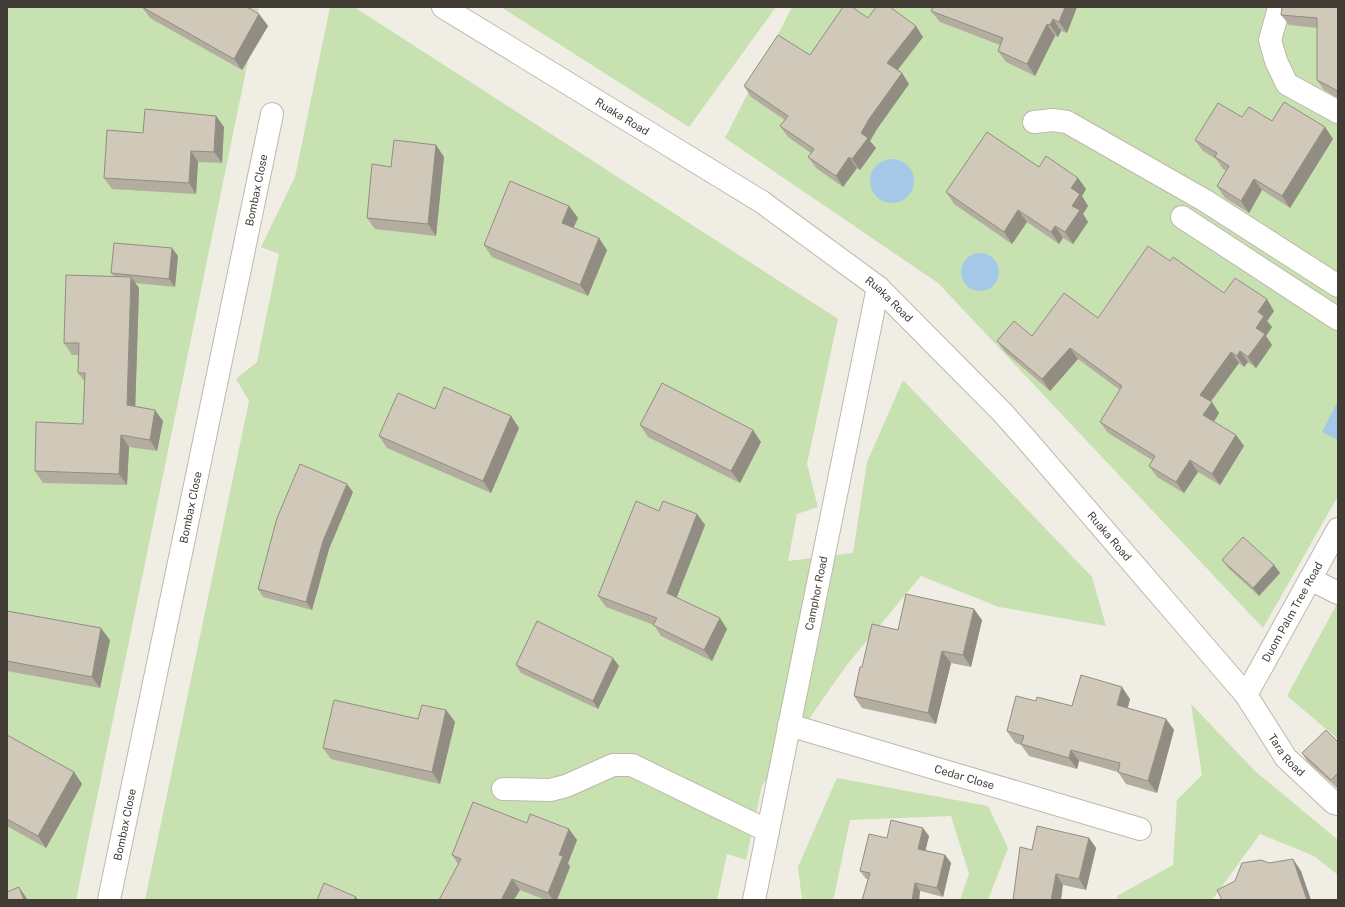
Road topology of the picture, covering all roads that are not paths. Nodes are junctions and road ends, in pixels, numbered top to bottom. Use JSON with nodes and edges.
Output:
{"nodes":[{"id":1,"x":444,"y":7,"type":"edge"},
{"id":2,"x":1278,"y":8,"type":"dead end"},
{"id":3,"x":1338,"y":112,"type":"edge"},
{"id":4,"x":272,"y":114,"type":"dead end"},
{"id":5,"x":1034,"y":122,"type":"dead end"},
{"id":6,"x":1182,"y":217,"type":"dead end"},
{"id":7,"x":1338,"y":286,"type":"edge"},
{"id":8,"x":878,"y":287,"type":"junction"},
{"id":9,"x":1338,"y":319,"type":"edge"},
{"id":10,"x":1338,"y":529,"type":"edge"},
{"id":11,"x":1310,"y":579,"type":"junction"},
{"id":12,"x":1338,"y":593,"type":"edge"},
{"id":13,"x":1246,"y":695,"type":"junction"},
{"id":14,"x":789,"y":725,"type":"junction"},
{"id":15,"x":503,"y":789,"type":"dead end"},
{"id":16,"x":1338,"y":804,"type":"edge"},
{"id":17,"x":1140,"y":829,"type":"dead end"},
{"id":18,"x":768,"y":831,"type":"junction"},
{"id":19,"x":109,"y":900,"type":"edge"},
{"id":20,"x":754,"y":900,"type":"edge"}],
"edges":[{"from":1,"to":8,"type":"street","name":"Ruaka Road"},
{"from":2,"to":3,"type":"street"},
{"from":4,"to":19,"type":"street","name":"Bombax Close"},
{"from":5,"to":7,"type":"street"},
{"from":6,"to":9,"type":"street"},
{"from":8,"to":13,"type":"street","name":"Ruaka Road"},
{"from":8,"to":14,"type":"street","name":"Camphor Road"},
{"from":10,"to":11,"type":"street","name":"Duom Palm Tree Road"},
{"from":11,"to":12,"type":"street"},
{"from":11,"to":13,"type":"street","name":"Duom Palm Tree Road"},
{"from":13,"to":16,"type":"street","name":"Tara Road"},
{"from":14,"to":17,"type":"street","name":"Cedar Close"},
{"from":14,"to":18,"type":"street","name":"Camphor Road"},
{"from":15,"to":18,"type":"street"},
{"from":18,"to":20,"type":"street","name":"Camphor Road"}]}
